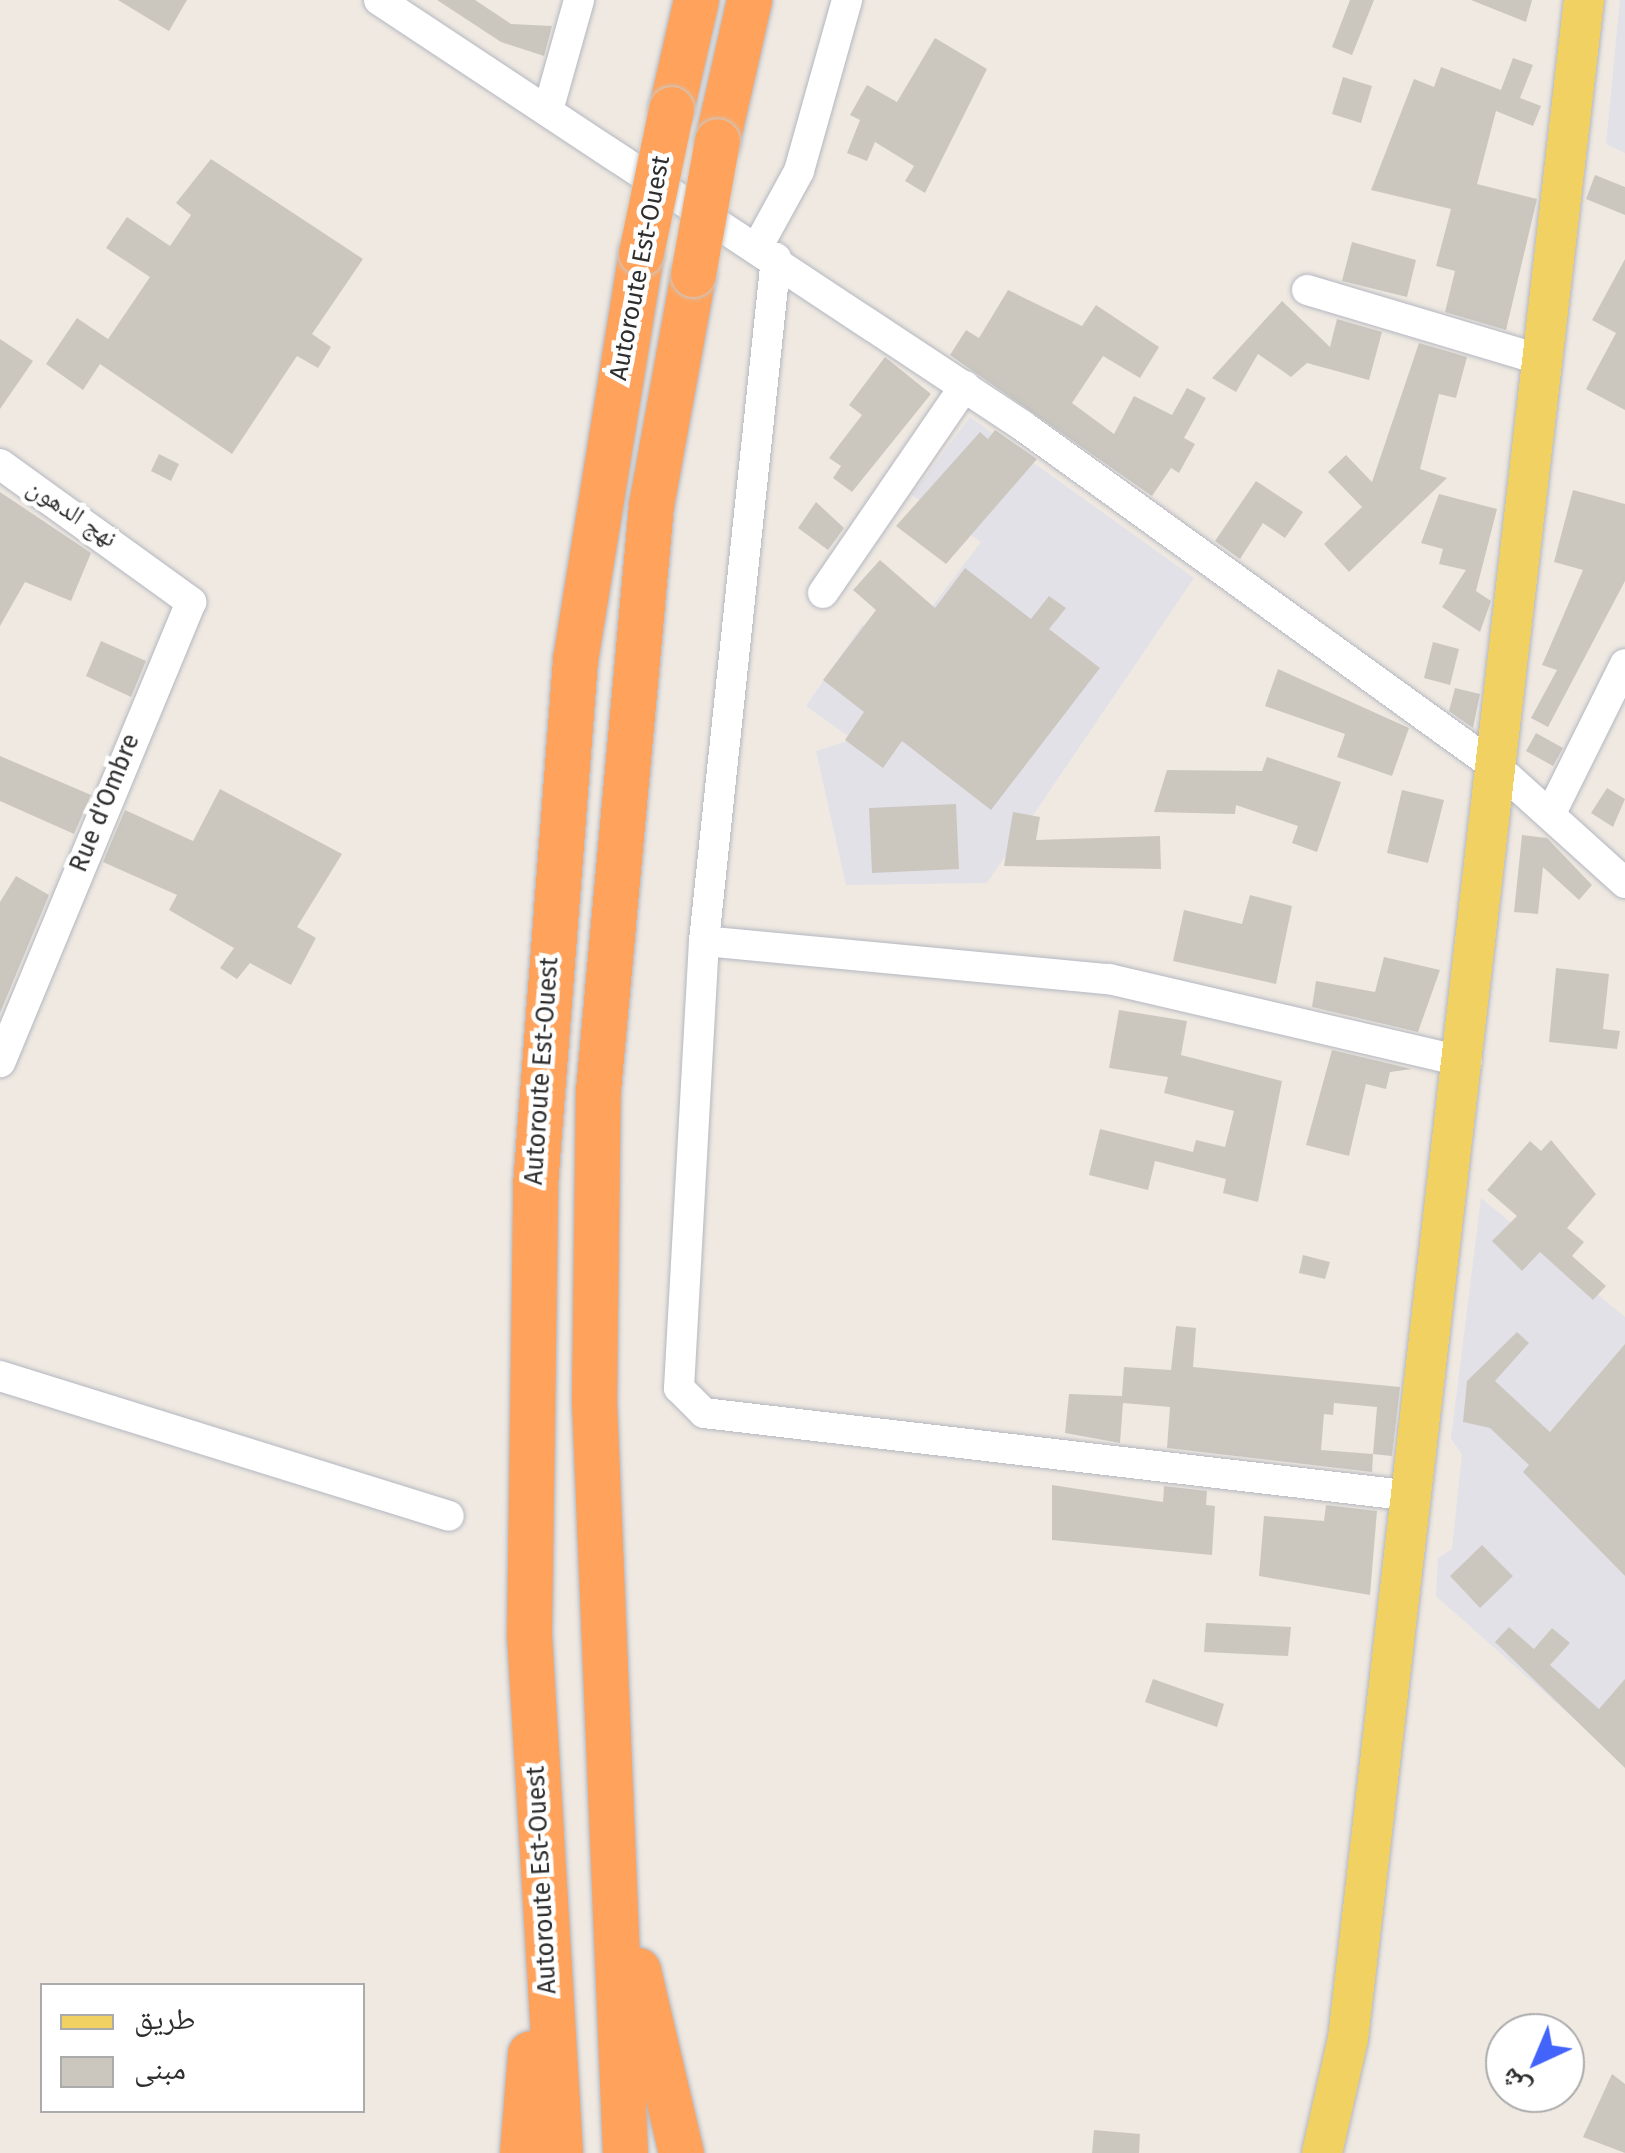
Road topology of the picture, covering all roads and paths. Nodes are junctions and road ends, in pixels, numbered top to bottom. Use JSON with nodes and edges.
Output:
{"nodes":[{"id":1,"x":379,"y":0,"type":"edge"},
{"id":2,"x":579,"y":0,"type":"edge"},
{"id":3,"x":696,"y":0,"type":"edge"},
{"id":4,"x":749,"y":0,"type":"edge"},
{"id":5,"x":847,"y":0,"type":"edge"},
{"id":6,"x":1584,"y":0,"type":"edge"},
{"id":7,"x":549,"y":107,"type":"junction"},
{"id":8,"x":767,"y":252,"type":"junction"},
{"id":9,"x":1307,"y":290,"type":"dead end"},
{"id":10,"x":1545,"y":360,"type":"junction"},
{"id":11,"x":964,"y":386,"type":"junction"},
{"id":12,"x":0,"y":464,"type":"edge"},
{"id":13,"x":144,"y":562,"type":"joint"},
{"id":14,"x":823,"y":593,"type":"dead end"},
{"id":15,"x":1625,"y":664,"type":"edge"},
{"id":16,"x":1501,"y":771,"type":"junction"},
{"id":17,"x":1551,"y":813,"type":"junction"},
{"id":18,"x":1625,"y":883,"type":"edge"},
{"id":19,"x":704,"y":941,"type":"junction"},
{"id":20,"x":0,"y":1062,"type":"edge"},
{"id":21,"x":1466,"y":1062,"type":"junction"},
{"id":22,"x":0,"y":1376,"type":"edge"},
{"id":23,"x":1413,"y":1496,"type":"junction"},
{"id":24,"x":450,"y":1516,"type":"dead end"},
{"id":25,"x":604,"y":1777,"type":"junction"},
{"id":26,"x":541,"y":1912,"type":"junction"},
{"id":27,"x":522,"y":2153,"type":"edge"},
{"id":28,"x":560,"y":2153,"type":"edge"},
{"id":29,"x":625,"y":2153,"type":"edge"},
{"id":30,"x":681,"y":2153,"type":"edge"},
{"id":31,"x":1322,"y":2153,"type":"edge"}],
"edges":[{"from":1,"to":7,"type":"street"},
{"from":2,"to":7,"type":"street"},
{"from":3,"to":26,"type":"highway","name":"Autoroute Est-Ouest","bridge":true},
{"from":4,"to":25,"type":"highway","name":"Autoroute Est-Ouest","bridge":true},
{"from":5,"to":8,"type":"street"},
{"from":6,"to":10,"type":"main road"},
{"from":7,"to":8,"type":"street"},
{"from":8,"to":11,"type":"street"},
{"from":8,"to":19,"type":"street"},
{"from":9,"to":10,"type":"street"},
{"from":10,"to":16,"type":"main road"},
{"from":11,"to":14,"type":"street"},
{"from":11,"to":16,"type":"street"},
{"from":12,"to":13,"type":"street","name":"نهج الدهون"},
{"from":13,"to":20,"type":"street","name":"Rue d'Ombre"},
{"from":15,"to":17,"type":"street"},
{"from":16,"to":17,"type":"street"},
{"from":16,"to":21,"type":"main road"},
{"from":17,"to":18,"type":"street"},
{"from":19,"to":21,"type":"street"},
{"from":19,"to":23,"type":"street"},
{"from":21,"to":23,"type":"main road"},
{"from":22,"to":24,"type":"street"},
{"from":23,"to":31,"type":"main road"},
{"from":25,"to":29,"type":"highway","name":"Autoroute Est-Ouest"},
{"from":25,"to":30,"type":"highway"},
{"from":26,"to":27,"type":"highway"},
{"from":26,"to":28,"type":"highway","name":"Autoroute Est-Ouest"}]}
